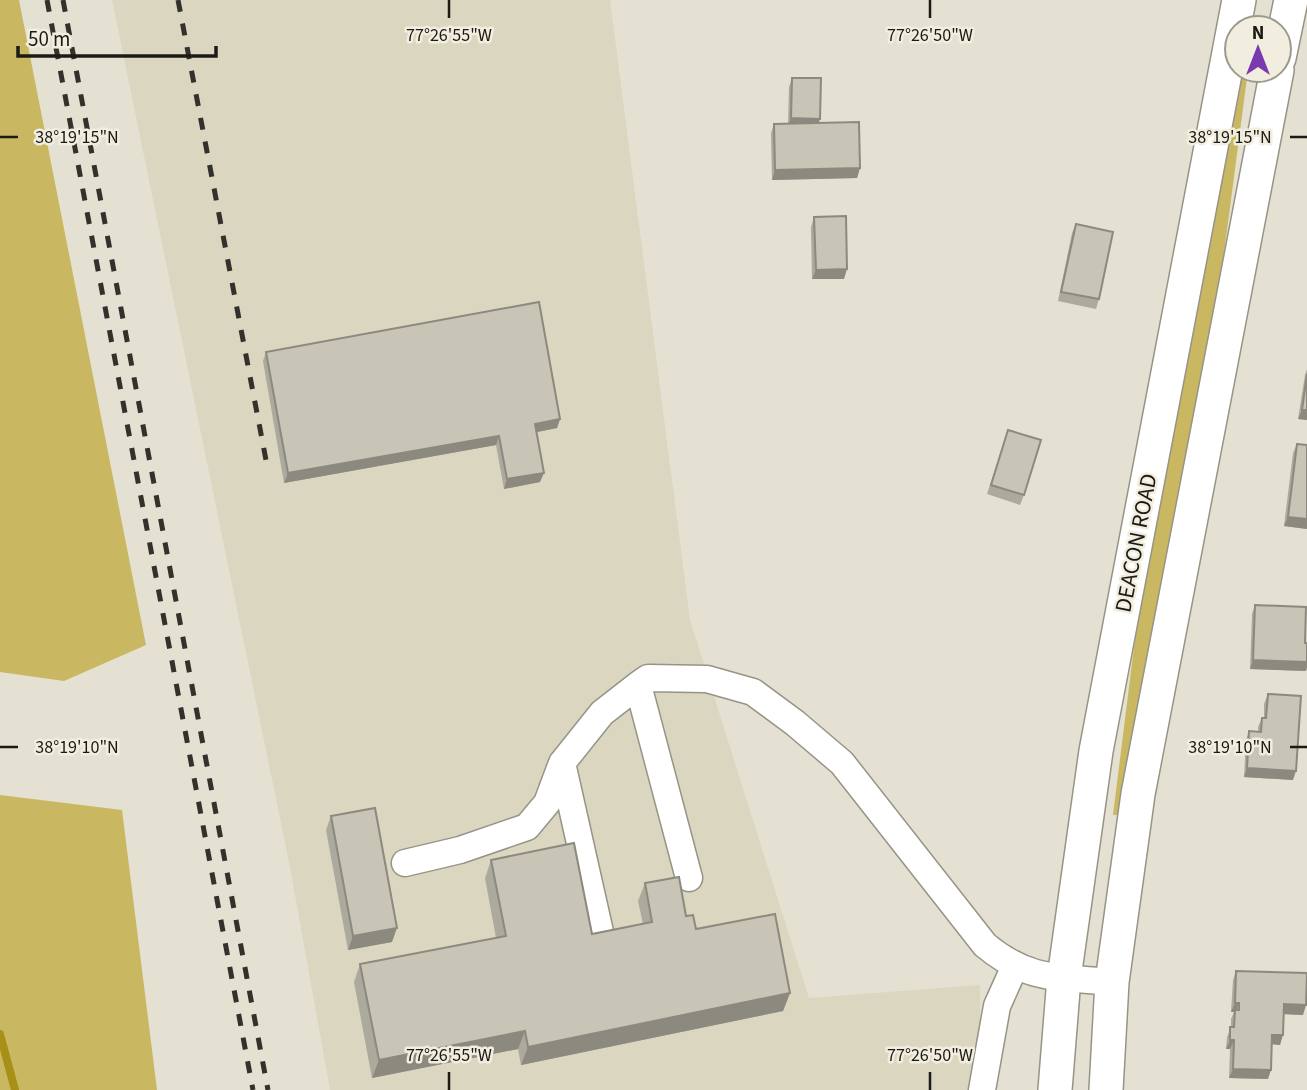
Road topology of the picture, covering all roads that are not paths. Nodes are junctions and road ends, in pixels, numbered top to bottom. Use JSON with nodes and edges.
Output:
{"nodes":[{"id":1,"x":1239,"y":0,"type":"edge"},
{"id":2,"x":1274,"y":84,"type":"edge"},
{"id":3,"x":638,"y":685,"type":"junction"},
{"id":4,"x":562,"y":763,"type":"junction"},
{"id":5,"x":405,"y":863,"type":"dead end"},
{"id":6,"x":689,"y":878,"type":"dead end"},
{"id":7,"x":600,"y":932,"type":"edge"},
{"id":8,"x":1014,"y":968,"type":"junction"},
{"id":9,"x":1064,"y":978,"type":"junction"},
{"id":10,"x":1112,"y":982,"type":"junction"},
{"id":11,"x":982,"y":1090,"type":"edge"},
{"id":12,"x":1055,"y":1090,"type":"edge"},
{"id":13,"x":1106,"y":1090,"type":"edge"}],
"edges":[{"from":1,"to":9,"type":"main road","name":"DEACON ROAD"},
{"from":2,"to":10,"type":"main road"},
{"from":3,"to":4,"type":"lane"},
{"from":3,"to":6,"type":"lane"},
{"from":3,"to":8,"type":"lane"},
{"from":4,"to":5,"type":"lane"},
{"from":4,"to":7,"type":"lane"},
{"from":8,"to":9,"type":"lane"},
{"from":8,"to":11,"type":"lane"},
{"from":9,"to":10,"type":"lane"},
{"from":9,"to":12,"type":"main road","name":"DEACON ROAD"},
{"from":10,"to":13,"type":"main road"}]}
